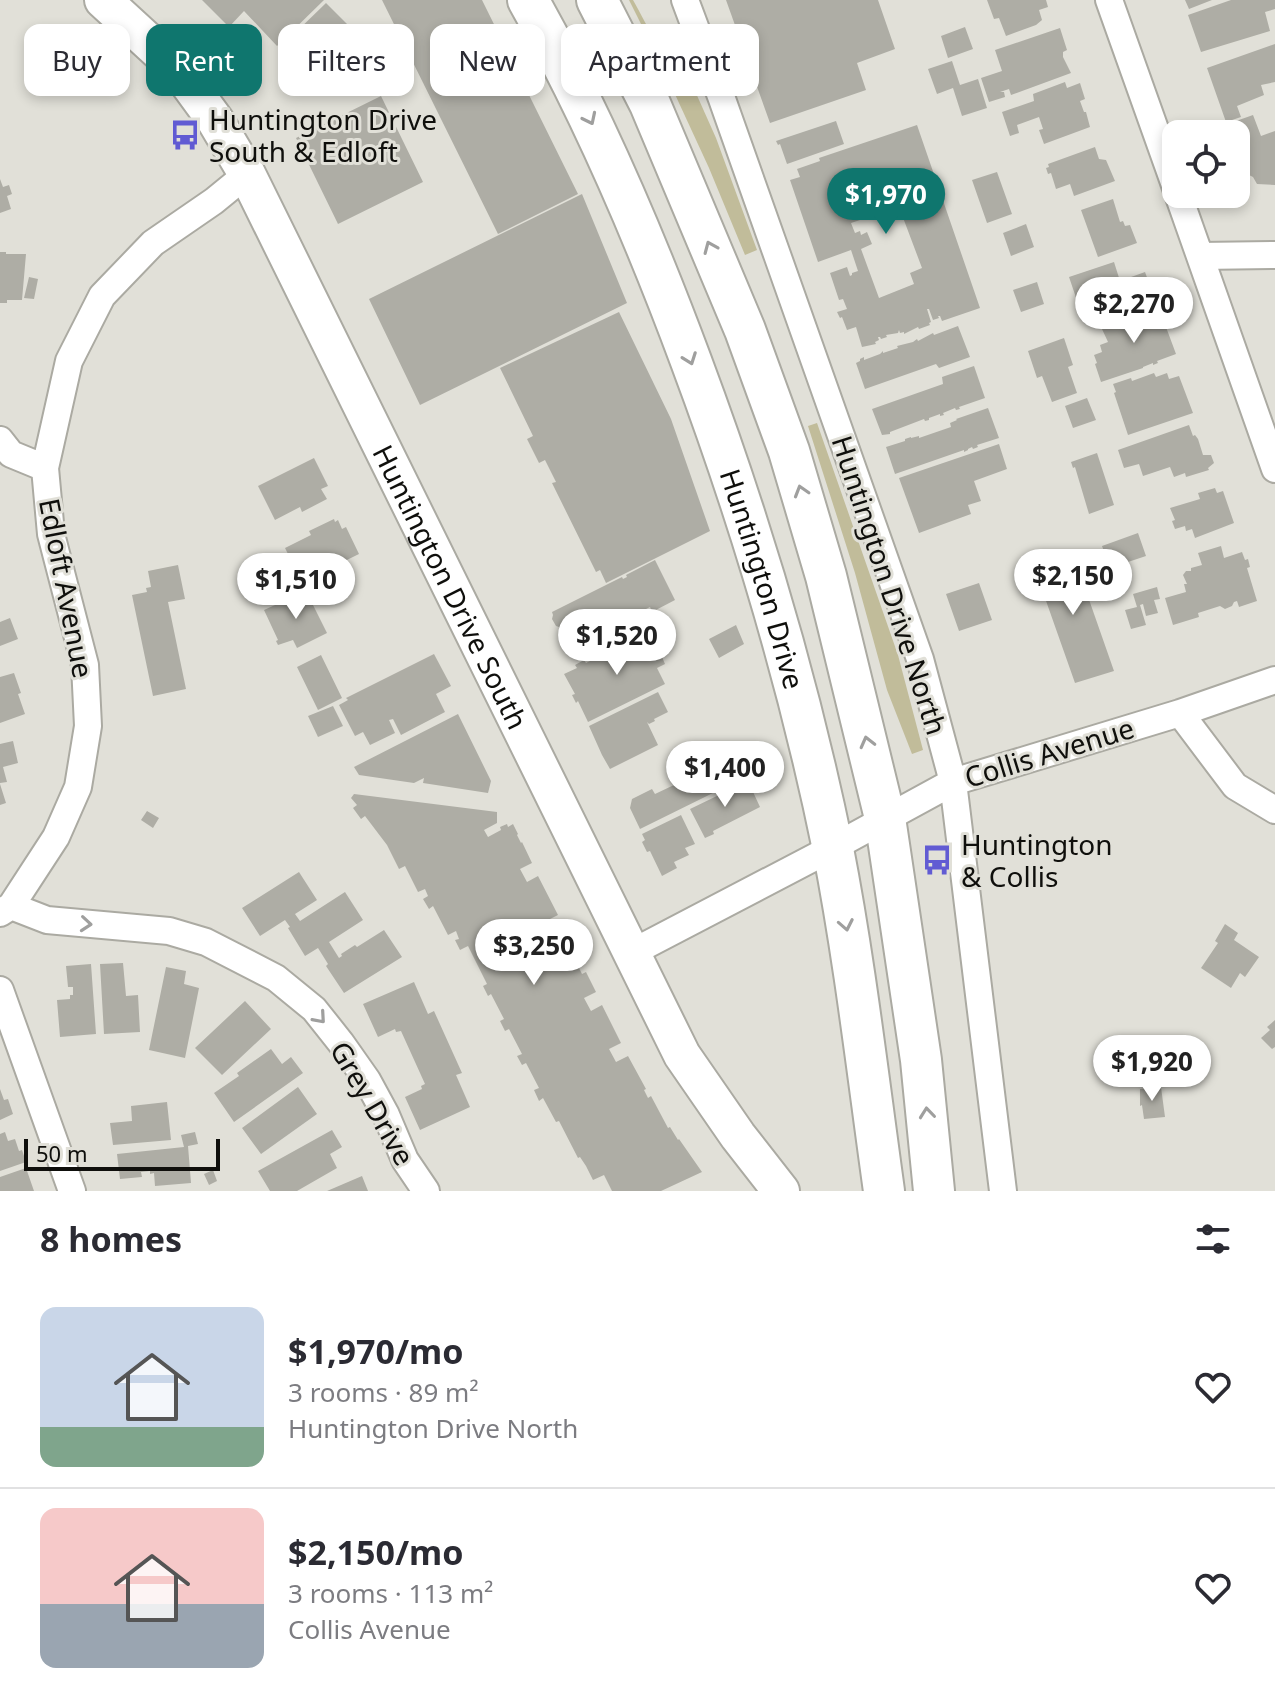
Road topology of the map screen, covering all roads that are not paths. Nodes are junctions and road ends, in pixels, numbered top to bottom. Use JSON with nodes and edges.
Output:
{"nodes":[{"id":1,"x":103,"y":0,"type":"edge"},
{"id":2,"x":528,"y":0,"type":"edge"},
{"id":3,"x":597,"y":0,"type":"edge"},
{"id":4,"x":685,"y":0,"type":"edge"},
{"id":5,"x":1109,"y":0,"type":"edge"},
{"id":6,"x":1162,"y":149,"type":"edge"},
{"id":7,"x":247,"y":174,"type":"junction"},
{"id":8,"x":1183,"y":208,"type":"edge"},
{"id":9,"x":1275,"y":255,"type":"edge"},
{"id":10,"x":1200,"y":256,"type":"junction"},
{"id":11,"x":0,"y":440,"type":"edge"},
{"id":12,"x":45,"y":468,"type":"junction"},
{"id":13,"x":1275,"y":469,"type":"edge"},
{"id":14,"x":1275,"y":680,"type":"edge"},
{"id":15,"x":1180,"y":713,"type":"junction"},
{"id":16,"x":953,"y":782,"type":"junction"},
{"id":17,"x":1275,"y":810,"type":"edge"},
{"id":18,"x":885,"y":818,"type":"junction"},
{"id":19,"x":832,"y":848,"type":"junction"},
{"id":20,"x":5,"y":909,"type":"edge"},
{"id":21,"x":631,"y":953,"type":"junction"},
{"id":22,"x":0,"y":990,"type":"edge"},
{"id":23,"x":72,"y":1191,"type":"edge"},
{"id":24,"x":426,"y":1191,"type":"edge"},
{"id":25,"x":781,"y":1191,"type":"edge"},
{"id":26,"x":884,"y":1191,"type":"edge"},
{"id":27,"x":934,"y":1191,"type":"edge"},
{"id":28,"x":1003,"y":1191,"type":"edge"}],
"edges":[{"from":1,"to":7,"type":"street","name":"Huntington Drive South"},
{"from":2,"to":19,"type":"main road","name":"Huntington Drive","one_way":true},
{"from":18,"to":3,"type":"main road","name":"Huntington Drive","one_way":true},
{"from":4,"to":16,"type":"street","name":"Huntington Drive North"},
{"from":5,"to":6,"type":"street"},
{"from":7,"to":12,"type":"street","name":"Edloft Avenue"},
{"from":7,"to":21,"type":"street","name":"Huntington Drive South"},
{"from":8,"to":10,"type":"street"},
{"from":9,"to":10,"type":"street"},
{"from":10,"to":13,"type":"street"},
{"from":11,"to":12,"type":"street"},
{"from":12,"to":20,"type":"street","name":"Edloft Avenue"},
{"from":14,"to":15,"type":"street","name":"Collis Avenue"},
{"from":15,"to":16,"type":"street","name":"Collis Avenue"},
{"from":15,"to":17,"type":"street"},
{"from":16,"to":18,"type":"street","name":"Collis Avenue"},
{"from":16,"to":28,"type":"street","name":"Huntington Drive North"},
{"from":18,"to":19,"type":"street","name":"Collis Avenue"},
{"from":27,"to":18,"type":"main road","name":"Huntington Drive","one_way":true},
{"from":19,"to":21,"type":"street","name":"Collis Avenue"},
{"from":19,"to":26,"type":"main road","name":"Huntington Drive","one_way":true},
{"from":20,"to":24,"type":"street","name":"Grey Drive","one_way":true},
{"from":21,"to":25,"type":"street","name":"Huntington Drive South"},
{"from":22,"to":23,"type":"street"}]}
